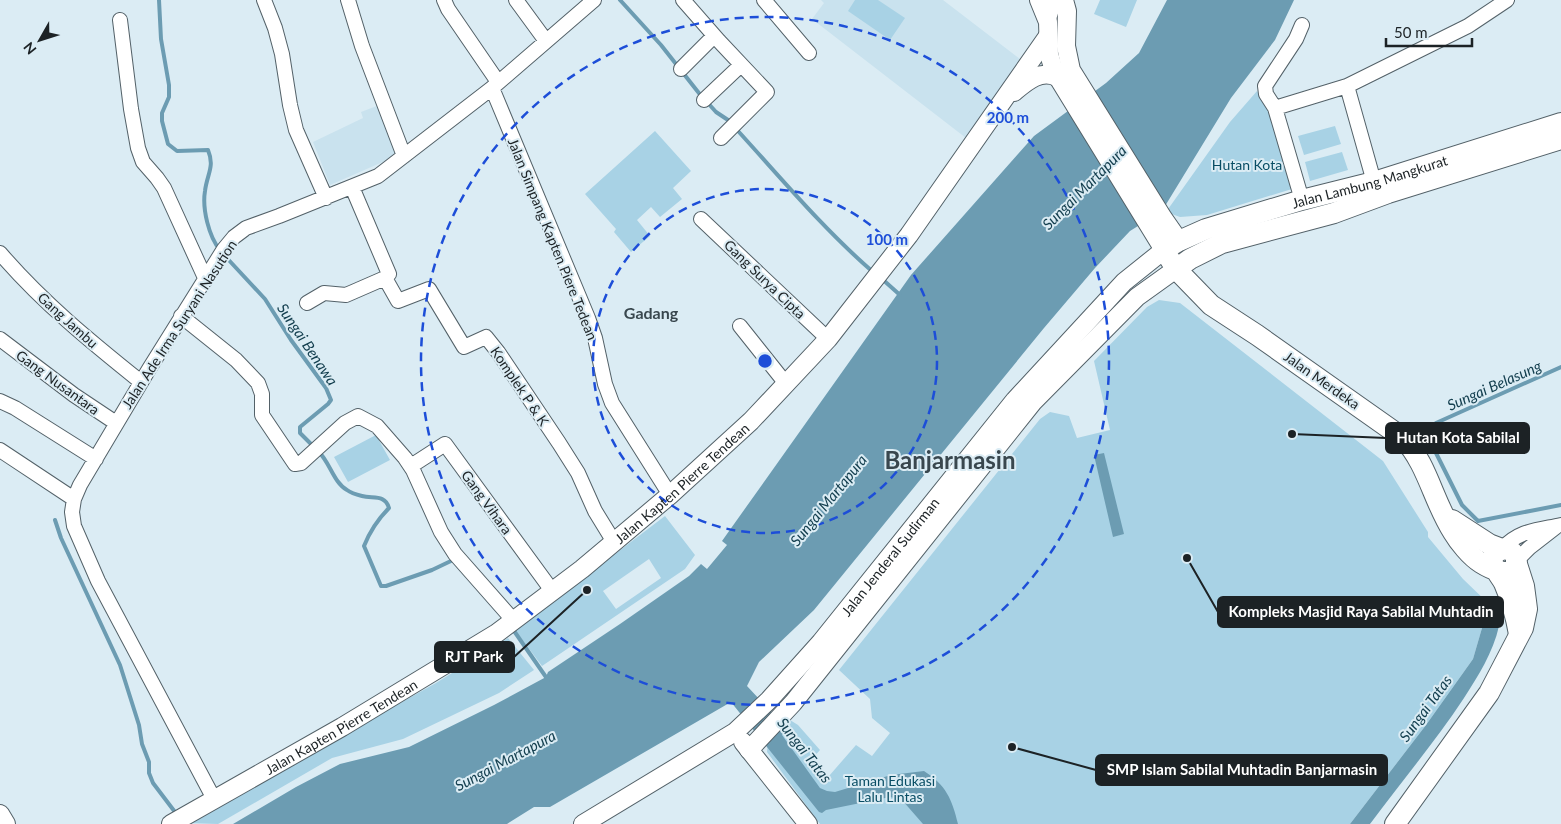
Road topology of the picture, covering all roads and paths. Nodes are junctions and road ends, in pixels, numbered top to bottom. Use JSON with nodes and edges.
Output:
{"nodes":[{"id":1,"x":264,"y":0,"type":"edge"},
{"id":2,"x":348,"y":0,"type":"edge"},
{"id":3,"x":444,"y":0,"type":"edge"},
{"id":4,"x":516,"y":0,"type":"edge"},
{"id":5,"x":594,"y":0,"type":"edge"},
{"id":6,"x":683,"y":0,"type":"edge"},
{"id":7,"x":764,"y":0,"type":"edge"},
{"id":8,"x":1039,"y":0,"type":"edge"},
{"id":9,"x":1055,"y":0,"type":"edge"},
{"id":10,"x":1064,"y":0,"type":"edge"},
{"id":11,"x":1508,"y":0,"type":"edge"},
{"id":12,"x":120,"y":20,"type":"dead end"},
{"id":13,"x":1302,"y":25,"type":"dead end"},
{"id":14,"x":1048,"y":29,"type":"junction"},
{"id":15,"x":714,"y":36,"type":"junction"},
{"id":16,"x":546,"y":41,"type":"junction"},
{"id":17,"x":809,"y":53,"type":"dead end"},
{"id":18,"x":741,"y":65,"type":"junction"},
{"id":19,"x":681,"y":69,"type":"dead end"},
{"id":20,"x":1062,"y":75,"type":"junction"},
{"id":21,"x":495,"y":85,"type":"junction"},
{"id":22,"x":1347,"y":86,"type":"junction"},
{"id":23,"x":704,"y":100,"type":"dead end"},
{"id":24,"x":1004,"y":100,"type":"junction"},
{"id":25,"x":1275,"y":108,"type":"junction"},
{"id":26,"x":1561,"y":123,"type":"edge"},
{"id":27,"x":721,"y":138,"type":"dead end"},
{"id":28,"x":1561,"y":139,"type":"edge"},
{"id":29,"x":1509,"y":147,"type":"junction"},
{"id":30,"x":404,"y":156,"type":"junction"},
{"id":31,"x":1442,"y":168,"type":"junction"},
{"id":32,"x":1374,"y":182,"type":"junction"},
{"id":33,"x":352,"y":187,"type":"junction"},
{"id":34,"x":326,"y":198,"type":"junction"},
{"id":35,"x":1302,"y":200,"type":"junction"},
{"id":36,"x":701,"y":219,"type":"dead end"},
{"id":37,"x":1172,"y":245,"type":"junction"},
{"id":38,"x":0,"y":253,"type":"edge"},
{"id":39,"x":1183,"y":264,"type":"junction"},
{"id":40,"x":385,"y":278,"type":"junction"},
{"id":41,"x":206,"y":280,"type":"junction"},
{"id":42,"x":307,"y":303,"type":"dead end"},
{"id":43,"x":182,"y":316,"type":"junction"},
{"id":44,"x":740,"y":326,"type":"dead end"},
{"id":45,"x":0,"y":339,"type":"edge"},
{"id":46,"x":828,"y":339,"type":"junction"},
{"id":47,"x":141,"y":382,"type":"junction"},
{"id":48,"x":787,"y":385,"type":"junction"},
{"id":49,"x":0,"y":401,"type":"edge"},
{"id":50,"x":116,"y":423,"type":"junction"},
{"id":51,"x":0,"y":450,"type":"edge"},
{"id":52,"x":96,"y":459,"type":"junction"},
{"id":53,"x":411,"y":466,"type":"junction"},
{"id":54,"x":670,"y":495,"type":"junction"},
{"id":55,"x":74,"y":499,"type":"junction"},
{"id":56,"x":1443,"y":512,"type":"junction"},
{"id":57,"x":1559,"y":526,"type":"edge"},
{"id":58,"x":614,"y":542,"type":"junction"},
{"id":59,"x":1509,"y":555,"type":"junction"},
{"id":60,"x":1496,"y":569,"type":"junction"},
{"id":61,"x":553,"y":592,"type":"junction"},
{"id":62,"x":510,"y":624,"type":"junction"},
{"id":63,"x":1519,"y":634,"type":"junction"},
{"id":64,"x":739,"y":728,"type":"junction"},
{"id":65,"x":754,"y":745,"type":"junction"},
{"id":66,"x":214,"y":799,"type":"junction"},
{"id":67,"x":0,"y":814,"type":"edge"},
{"id":68,"x":6,"y":824,"type":"edge"},
{"id":69,"x":171,"y":824,"type":"edge"},
{"id":70,"x":583,"y":824,"type":"edge"},
{"id":71,"x":808,"y":824,"type":"edge"},
{"id":72,"x":1395,"y":824,"type":"edge"}],
"edges":[{"from":1,"to":34,"type":"street"},
{"from":2,"to":30,"type":"street"},
{"from":3,"to":21,"type":"street","name":"Jalan Simpang Kapten Piere Tedean"},
{"from":4,"to":16,"type":"street"},
{"from":5,"to":16,"type":"street","name":"Jalan Ade Irma Suryani Nasution"},
{"from":6,"to":15,"type":"street"},
{"from":7,"to":17,"type":"street"},
{"from":8,"to":14,"type":"main road"},
{"from":9,"to":14,"type":"street","name":"Jalan Kapten Pierre Tendean"},
{"from":10,"to":20,"type":"main road"},
{"from":11,"to":22,"type":"street"},
{"from":12,"to":41,"type":"street"},
{"from":13,"to":25,"type":"street"},
{"from":14,"to":20,"type":"main road"},
{"from":14,"to":24,"type":"main road","name":"Jalan Kapten Pierre Tendean"},
{"from":15,"to":18,"type":"street"},
{"from":15,"to":19,"type":"street"},
{"from":16,"to":21,"type":"street","name":"Jalan Ade Irma Suryani Nasution"},
{"from":18,"to":23,"type":"street"},
{"from":18,"to":27,"type":"street"},
{"from":20,"to":24,"type":"main road"},
{"from":20,"to":37,"type":"main road"},
{"from":21,"to":30,"type":"street","name":"Jalan Ade Irma Suryani Nasution"},
{"from":21,"to":54,"type":"street","name":"Jalan Simpang Kapten Piere Tedean"},
{"from":22,"to":25,"type":"street"},
{"from":22,"to":32,"type":"street"},
{"from":24,"to":46,"type":"main road","name":"Jalan Kapten Pierre Tendean"},
{"from":25,"to":35,"type":"street"},
{"from":26,"to":29,"type":"highway","name":"Jalan Lambung Mangkurat"},
{"from":28,"to":29,"type":"highway","name":"Jalan Lambung Mangkurat"},
{"from":29,"to":31,"type":"highway","name":"Jalan Lambung Mangkurat"},
{"from":30,"to":33,"type":"street","name":"Jalan Ade Irma Suryani Nasution"},
{"from":31,"to":32,"type":"highway","name":"Jalan Lambung Mangkurat"},
{"from":31,"to":39,"type":"highway","name":"Jalan Lambung Mangkurat"},
{"from":32,"to":35,"type":"highway","name":"Jalan Lambung Mangkurat"},
{"from":33,"to":34,"type":"street","name":"Jalan Ade Irma Suryani Nasution"},
{"from":33,"to":40,"type":"street"},
{"from":34,"to":41,"type":"street","name":"Jalan Ade Irma Suryani Nasution"},
{"from":35,"to":37,"type":"highway","name":"Jalan Lambung Mangkurat"},
{"from":36,"to":46,"type":"street","name":"Gang Surya Cipta"},
{"from":37,"to":39,"type":"highway","name":"Jalan Merdeka"},
{"from":37,"to":64,"type":"main road","name":"Jalan Jenderal Sudirman"},
{"from":38,"to":47,"type":"street","name":"Gang Jambu"},
{"from":39,"to":56,"type":"highway","name":"Jalan Merdeka"},
{"from":39,"to":65,"type":"main road","name":"Jalan Jenderal Sudirman"},
{"from":40,"to":42,"type":"street"},
{"from":40,"to":58,"type":"street","name":"Komplek P & K"},
{"from":41,"to":43,"type":"street","name":"Jalan Ade Irma Suryani Nasution"},
{"from":43,"to":47,"type":"street","name":"Jalan Ade Irma Suryani Nasution"},
{"from":43,"to":53,"type":"street"},
{"from":44,"to":48,"type":"street"},
{"from":45,"to":50,"type":"street","name":"Gang Nusantara"},
{"from":46,"to":48,"type":"main road","name":"Jalan Kapten Pierre Tendean"},
{"from":47,"to":50,"type":"street","name":"Jalan Ade Irma Suryani Nasution"},
{"from":48,"to":54,"type":"main road","name":"Jalan Kapten Pierre Tendean"},
{"from":49,"to":52,"type":"street"},
{"from":50,"to":52,"type":"street","name":"Jalan Ade Irma Suryani Nasution"},
{"from":51,"to":55,"type":"street"},
{"from":52,"to":55,"type":"street","name":"Jalan Ade Irma Suryani Nasution"},
{"from":53,"to":61,"type":"street","name":"Gang Vihara"},
{"from":53,"to":62,"type":"street"},
{"from":54,"to":58,"type":"main road","name":"Jalan Kapten Pierre Tendean"},
{"from":55,"to":66,"type":"street","name":"Jalan Ade Irma Suryani Nasution"},
{"from":56,"to":59,"type":"highway"},
{"from":56,"to":60,"type":"highway","name":"Jalan Merdeka"},
{"from":57,"to":59,"type":"street"},
{"from":58,"to":61,"type":"main road","name":"Jalan Kapten Pierre Tendean"},
{"from":59,"to":60,"type":"highway"},
{"from":59,"to":63,"type":"highway"},
{"from":60,"to":63,"type":"highway"},
{"from":61,"to":62,"type":"main road","name":"Jalan Kapten Pierre Tendean"},
{"from":62,"to":66,"type":"main road","name":"Jalan Kapten Pierre Tendean"},
{"from":63,"to":72,"type":"highway"},
{"from":64,"to":65,"type":"main road"},
{"from":64,"to":70,"type":"main road","name":"Jalan Jenderal Sudirman"},
{"from":65,"to":71,"type":"main road"},
{"from":66,"to":69,"type":"main road","name":"Jalan Kapten Pierre Tendean"},
{"from":67,"to":68,"type":"main road"}]}
